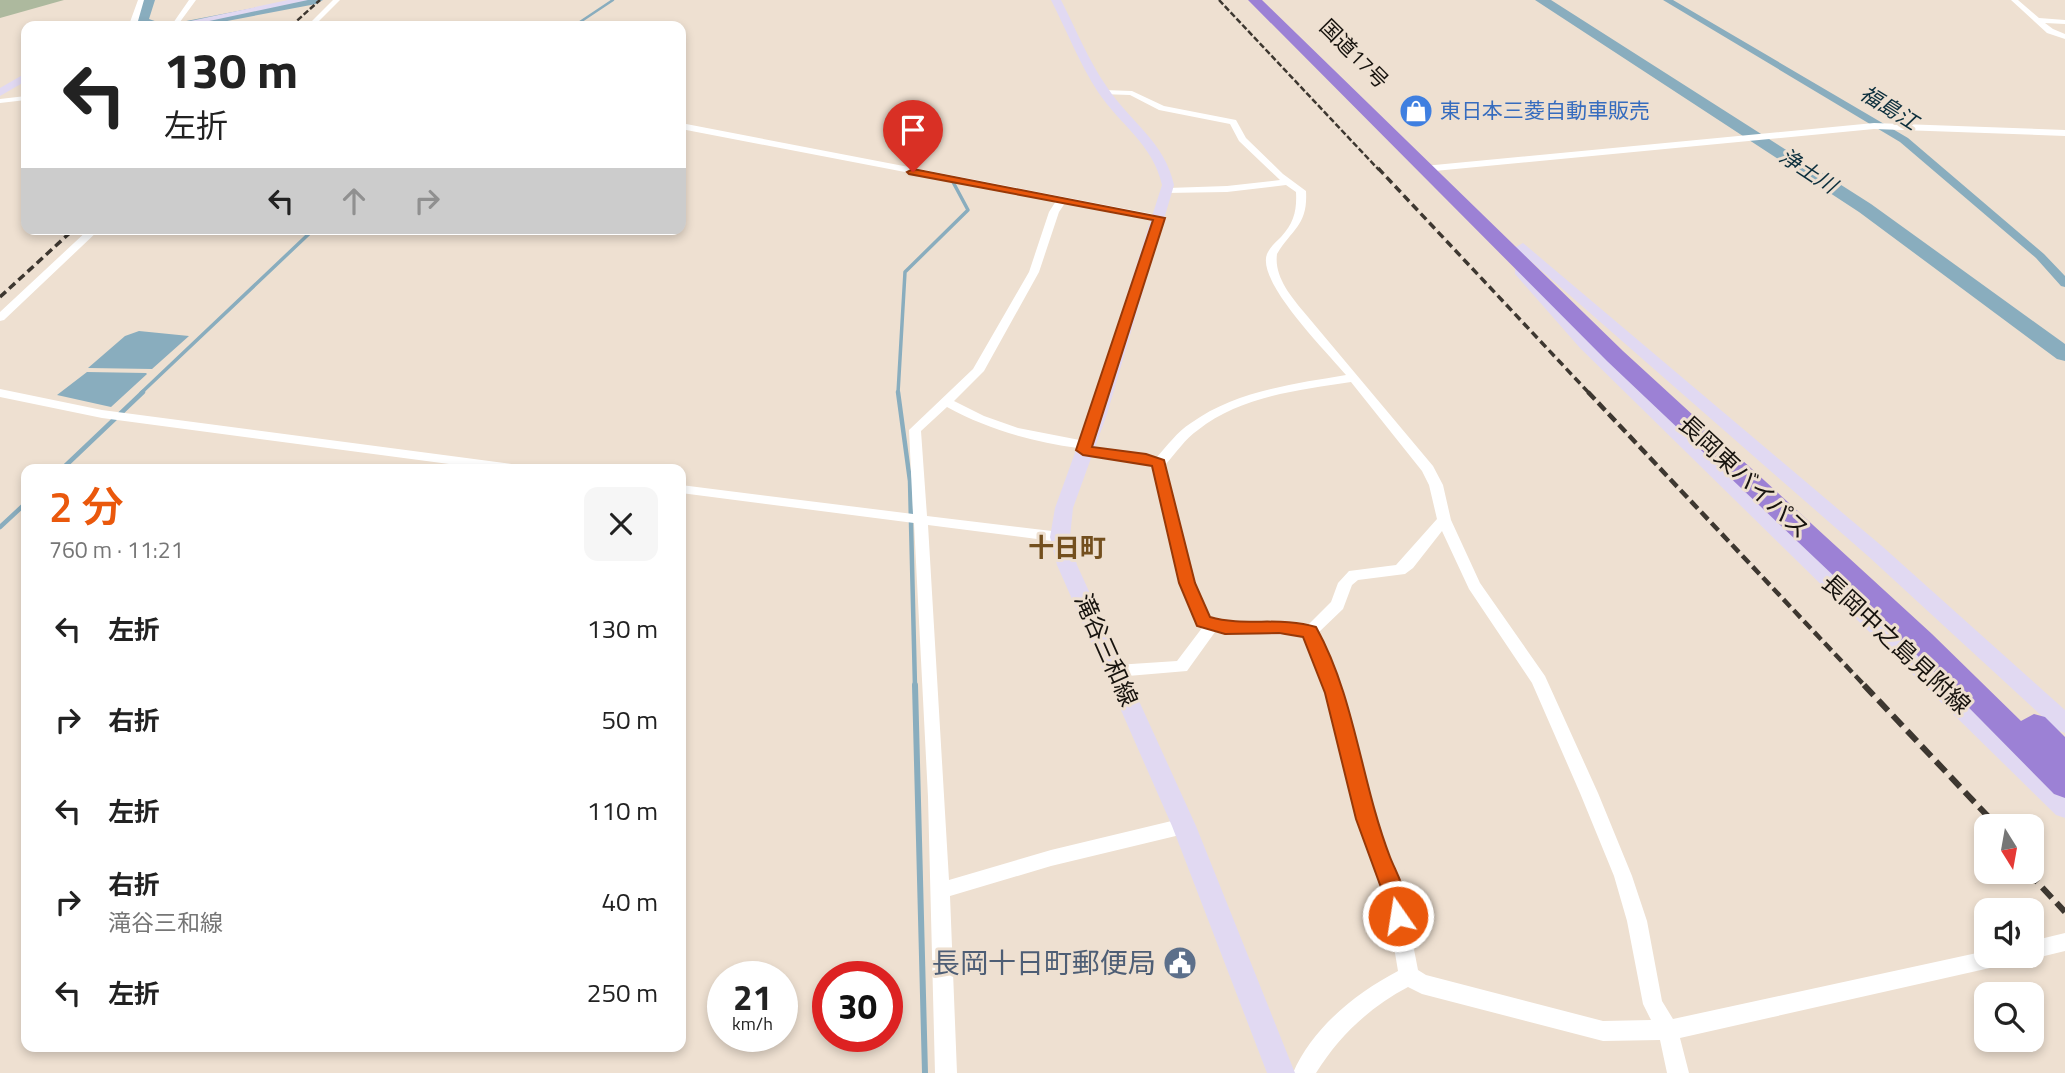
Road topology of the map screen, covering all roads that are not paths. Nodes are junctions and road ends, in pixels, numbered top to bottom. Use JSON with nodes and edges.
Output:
{"nodes":[{"id":1,"x":141,"y":0,"type":"edge"},
{"id":2,"x":193,"y":0,"type":"edge"},
{"id":3,"x":303,"y":0,"type":"edge"},
{"id":4,"x":337,"y":0,"type":"edge"},
{"id":5,"x":1056,"y":0,"type":"edge"},
{"id":6,"x":1255,"y":0,"type":"edge"},
{"id":7,"x":1269,"y":0,"type":"edge"},
{"id":8,"x":2014,"y":0,"type":"edge"},
{"id":9,"x":2035,"y":20,"type":"junction"},
{"id":10,"x":134,"y":21,"type":"edge"},
{"id":11,"x":177,"y":21,"type":"edge"},
{"id":12,"x":198,"y":21,"type":"edge"},
{"id":13,"x":315,"y":21,"type":"edge"},
{"id":14,"x":2065,"y":22,"type":"edge"},
{"id":15,"x":2065,"y":37,"type":"edge"},
{"id":16,"x":21,"y":79,"type":"edge"},
{"id":17,"x":1104,"y":92,"type":"junction"},
{"id":18,"x":0,"y":93,"type":"edge"},
{"id":19,"x":21,"y":99,"type":"edge"},
{"id":20,"x":0,"y":102,"type":"edge"},
{"id":21,"x":686,"y":127,"type":"edge"},
{"id":22,"x":2065,"y":133,"type":"edge"},
{"id":23,"x":1432,"y":168,"type":"junction"},
{"id":24,"x":1288,"y":182,"type":"junction"},
{"id":25,"x":1168,"y":191,"type":"junction"},
{"id":26,"x":1061,"y":201,"type":"junction"},
{"id":27,"x":1160,"y":218,"type":"junction"},
{"id":28,"x":89,"y":235,"type":"edge"},
{"id":29,"x":1494,"y":237,"type":"junction"},
{"id":30,"x":1523,"y":247,"type":"junction"},
{"id":31,"x":0,"y":318,"type":"edge"},
{"id":32,"x":1352,"y":378,"type":"junction"},
{"id":33,"x":0,"y":393,"type":"edge"},
{"id":34,"x":947,"y":402,"type":"junction"},
{"id":35,"x":1084,"y":448,"type":"junction"},
{"id":36,"x":1737,"y":461,"type":"junction"},
{"id":37,"x":481,"y":464,"type":"edge"},
{"id":38,"x":1158,"y":464,"type":"junction"},
{"id":39,"x":686,"y":490,"type":"edge"},
{"id":40,"x":914,"y":518,"type":"junction"},
{"id":41,"x":1444,"y":520,"type":"junction"},
{"id":42,"x":1059,"y":537,"type":"junction"},
{"id":43,"x":1211,"y":626,"type":"junction"},
{"id":44,"x":1310,"y":632,"type":"junction"},
{"id":45,"x":1116,"y":671,"type":"junction"},
{"id":46,"x":2065,"y":724,"type":"edge"},
{"id":47,"x":2065,"y":757,"type":"edge"},
{"id":48,"x":2065,"y":784,"type":"edge"},
{"id":49,"x":2065,"y":808,"type":"edge"},
{"id":50,"x":1184,"y":826,"type":"junction"},
{"id":51,"x":939,"y":891,"type":"junction"},
{"id":52,"x":2065,"y":942,"type":"edge"},
{"id":53,"x":2044,"y":947,"type":"edge"},
{"id":54,"x":1974,"y":963,"type":"edge"},
{"id":55,"x":1409,"y":976,"type":"junction"},
{"id":56,"x":1668,"y":1030,"type":"junction"},
{"id":57,"x":946,"y":1073,"type":"edge"},
{"id":58,"x":1281,"y":1073,"type":"edge"},
{"id":59,"x":1304,"y":1073,"type":"edge"},
{"id":60,"x":1678,"y":1073,"type":"edge"}],
"edges":[{"from":1,"to":10,"type":"street"},
{"from":2,"to":11,"type":"street"},
{"from":3,"to":12,"type":"main road"},
{"from":4,"to":13,"type":"street"},
{"from":5,"to":17,"type":"main road"},
{"from":6,"to":23,"type":"highway","name":"国道17号"},
{"from":7,"to":23,"type":"highway","name":"国道17号"},
{"from":8,"to":9,"type":"street"},
{"from":9,"to":14,"type":"street"},
{"from":9,"to":15,"type":"street"},
{"from":16,"to":18,"type":"main road"},
{"from":17,"to":24,"type":"street"},
{"from":17,"to":25,"type":"main road"},
{"from":19,"to":20,"type":"street"},
{"from":21,"to":26,"type":"street"},
{"from":22,"to":23,"type":"street"},
{"from":23,"to":29,"type":"highway","name":"長岡東バイパス"},
{"from":23,"to":30,"type":"highway","name":"長岡東バイパス"},
{"from":24,"to":25,"type":"street"},
{"from":24,"to":32,"type":"street"},
{"from":25,"to":27,"type":"main road","name":"滝谷三和線"},
{"from":26,"to":27,"type":"street"},
{"from":26,"to":34,"type":"street"},
{"from":27,"to":35,"type":"main road","name":"滝谷三和線"},
{"from":28,"to":31,"type":"street"},
{"from":29,"to":36,"type":"highway","name":"長岡東バイパス"},
{"from":29,"to":49,"type":"main road","name":"長岡中之島見附線"},
{"from":30,"to":36,"type":"highway","name":"長岡東バイパス"},
{"from":30,"to":46,"type":"main road"},
{"from":32,"to":38,"type":"street"},
{"from":32,"to":41,"type":"street"},
{"from":33,"to":37,"type":"street"},
{"from":34,"to":35,"type":"street"},
{"from":34,"to":40,"type":"street"},
{"from":35,"to":38,"type":"street"},
{"from":35,"to":42,"type":"main road","name":"滝谷三和線"},
{"from":36,"to":47,"type":"highway","name":"長岡東バイパス"},
{"from":36,"to":48,"type":"highway","name":"長岡東バイパス"},
{"from":38,"to":43,"type":"street"},
{"from":39,"to":40,"type":"street"},
{"from":40,"to":42,"type":"street"},
{"from":40,"to":51,"type":"street"},
{"from":41,"to":44,"type":"street"},
{"from":41,"to":56,"type":"street"},
{"from":42,"to":45,"type":"main road","name":"滝谷三和線"},
{"from":43,"to":44,"type":"street"},
{"from":43,"to":45,"type":"street"},
{"from":44,"to":55,"type":"street"},
{"from":45,"to":50,"type":"main road","name":"滝谷三和線"},
{"from":50,"to":51,"type":"street"},
{"from":50,"to":58,"type":"main road","name":"滝谷三和線"},
{"from":51,"to":57,"type":"street"},
{"from":52,"to":53,"type":"street"},
{"from":54,"to":56,"type":"street"},
{"from":55,"to":56,"type":"street"},
{"from":55,"to":59,"type":"street"},
{"from":56,"to":60,"type":"street"}]}
